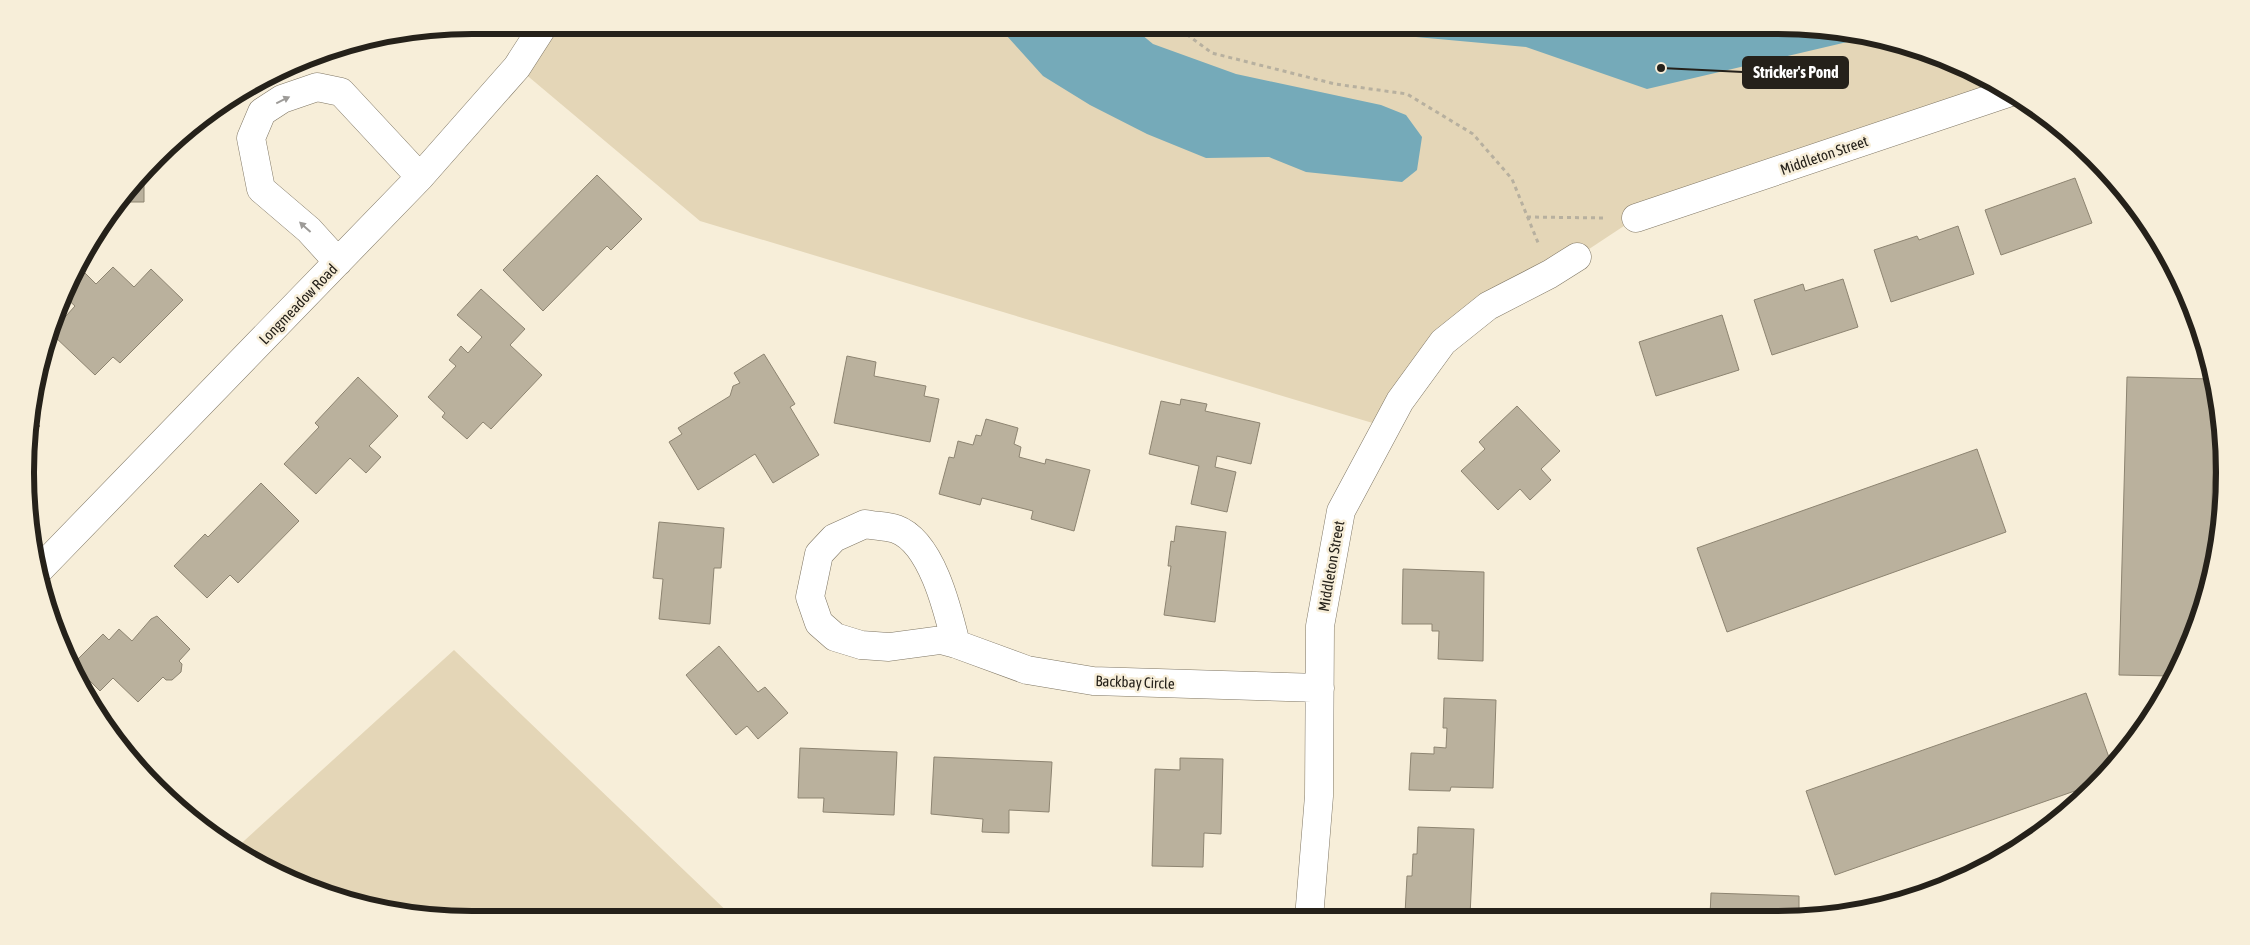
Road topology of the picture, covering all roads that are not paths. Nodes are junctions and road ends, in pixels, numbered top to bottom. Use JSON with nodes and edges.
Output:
{"nodes":[{"id":1,"x":538,"y":34,"type":"edge"},
{"id":2,"x":2001,"y":95,"type":"edge"},
{"id":3,"x":420,"y":177,"type":"junction"},
{"id":4,"x":1636,"y":218,"type":"road end"},
{"id":5,"x":1577,"y":257,"type":"dead end"},
{"id":6,"x":338,"y":262,"type":"junction"},
{"id":7,"x":44,"y":565,"type":"edge"},
{"id":8,"x":956,"y":644,"type":"junction"},
{"id":9,"x":1320,"y":688,"type":"junction"},
{"id":10,"x":1309,"y":911,"type":"edge"}],
"edges":[{"from":1,"to":3,"type":"street","name":"Longmeadow Road"},
{"from":2,"to":4,"type":"street","name":"Middleton Street"},
{"from":3,"to":6,"type":"street","name":"Longmeadow Road"},
{"from":6,"to":3,"type":"street","one_way":true},
{"from":5,"to":9,"type":"street","name":"Middleton Street"},
{"from":6,"to":7,"type":"street","name":"Longmeadow Road"},
{"from":8,"to":8,"type":"street","name":"Backbay Circle"},
{"from":8,"to":9,"type":"street","name":"Backbay Circle"},
{"from":9,"to":10,"type":"street","name":"Middleton Street"}]}
